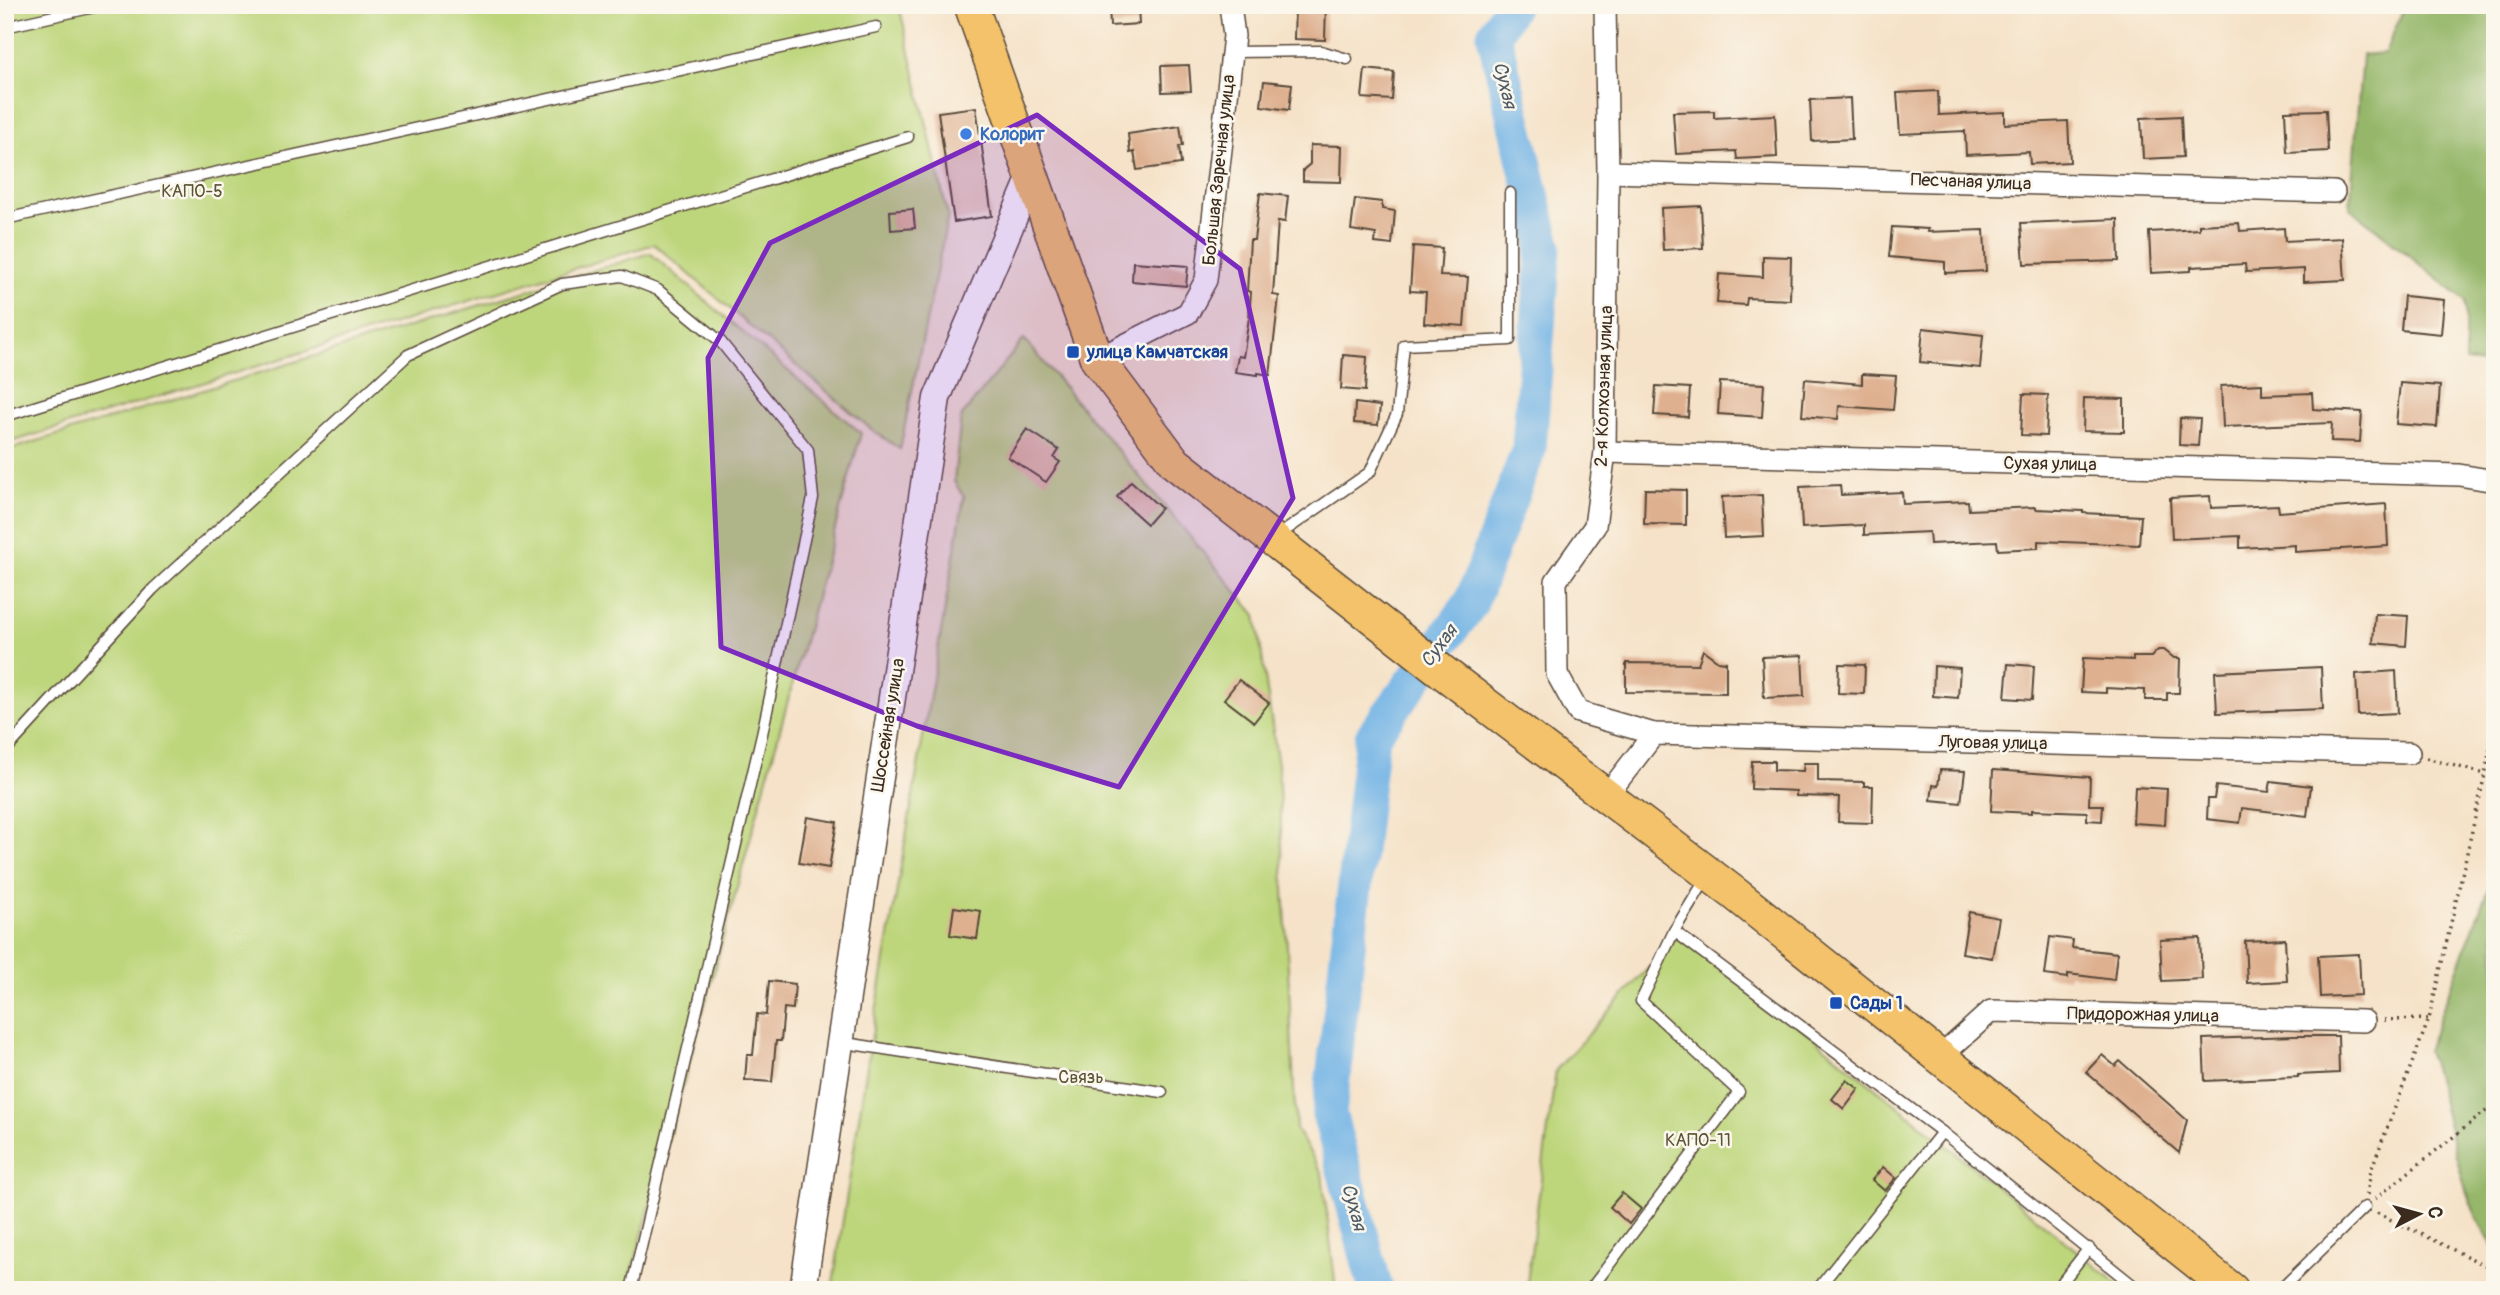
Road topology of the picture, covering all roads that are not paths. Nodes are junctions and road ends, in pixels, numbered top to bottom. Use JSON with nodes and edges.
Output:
{"nodes":[{"id":1,"x":103,"y":5,"type":"edge"},
{"id":2,"x":971,"y":5,"type":"edge"},
{"id":3,"x":1230,"y":5,"type":"edge"},
{"id":4,"x":1605,"y":5,"type":"edge"},
{"id":5,"x":5,"y":27,"type":"edge"},
{"id":6,"x":876,"y":27,"type":"dead end"},
{"id":7,"x":1232,"y":52,"type":"junction"},
{"id":8,"x":1348,"y":59,"type":"dead end"},
{"id":9,"x":908,"y":137,"type":"dead end"},
{"id":10,"x":1608,"y":172,"type":"junction"},
{"id":11,"x":1031,"y":177,"type":"junction"},
{"id":12,"x":2334,"y":192,"type":"dead end"},
{"id":13,"x":1510,"y":193,"type":"dead end"},
{"id":14,"x":5,"y":219,"type":"edge"},
{"id":15,"x":1097,"y":359,"type":"junction"},
{"id":16,"x":5,"y":416,"type":"edge"},
{"id":17,"x":1605,"y":452,"type":"junction"},
{"id":18,"x":2495,"y":481,"type":"edge"},
{"id":19,"x":1272,"y":539,"type":"junction"},
{"id":20,"x":1654,"y":734,"type":"junction"},
{"id":21,"x":5,"y":751,"type":"edge"},
{"id":22,"x":2410,"y":753,"type":"road end"},
{"id":23,"x":1606,"y":795,"type":"junction"},
{"id":24,"x":1709,"y":874,"type":"junction"},
{"id":25,"x":1674,"y":931,"type":"junction"},
{"id":26,"x":2364,"y":1021,"type":"road end"},
{"id":27,"x":839,"y":1042,"type":"junction"},
{"id":28,"x":1939,"y":1058,"type":"junction"},
{"id":29,"x":1162,"y":1091,"type":"dead end"},
{"id":30,"x":1942,"y":1132,"type":"junction"},
{"id":31,"x":2365,"y":1207,"type":"road end"},
{"id":32,"x":2089,"y":1248,"type":"junction"},
{"id":33,"x":631,"y":1290,"type":"edge"},
{"id":34,"x":803,"y":1290,"type":"edge"},
{"id":35,"x":1590,"y":1290,"type":"edge"},
{"id":36,"x":1817,"y":1290,"type":"edge"},
{"id":37,"x":2056,"y":1290,"type":"edge"},
{"id":38,"x":2140,"y":1290,"type":"edge"},
{"id":39,"x":2232,"y":1290,"type":"edge"},
{"id":40,"x":2280,"y":1290,"type":"edge"}],
"edges":[{"from":1,"to":5,"type":"lane"},
{"from":2,"to":11,"type":"main road"},
{"from":3,"to":7,"type":"street","name":"Большая Заречная улица"},
{"from":4,"to":10,"type":"street","name":"2-я Колхозная улица"},
{"from":6,"to":14,"type":"lane"},
{"from":7,"to":8,"type":"lane"},
{"from":7,"to":15,"type":"street","name":"Большая Заречная улица"},
{"from":9,"to":16,"type":"lane"},
{"from":10,"to":12,"type":"street","name":"Песчаная улица"},
{"from":10,"to":17,"type":"street","name":"2-я Колхозная улица"},
{"from":11,"to":15,"type":"main road"},
{"from":11,"to":27,"type":"street","name":"Шоссейная улица"},
{"from":13,"to":19,"type":"lane"},
{"from":15,"to":19,"type":"main road"},
{"from":17,"to":18,"type":"street","name":"Сухая улица"},
{"from":17,"to":20,"type":"street","name":"2-я Колхозная улица"},
{"from":19,"to":23,"type":"main road"},
{"from":20,"to":22,"type":"street","name":"Луговая улица"},
{"from":20,"to":23,"type":"street"},
{"from":21,"to":33,"type":"lane"},
{"from":23,"to":24,"type":"main road"},
{"from":24,"to":25,"type":"lane"},
{"from":24,"to":28,"type":"main road"},
{"from":25,"to":30,"type":"lane"},
{"from":25,"to":35,"type":"lane"},
{"from":26,"to":28,"type":"street","name":"Придорожная улица"},
{"from":27,"to":29,"type":"lane"},
{"from":27,"to":34,"type":"street","name":"Шоссейная улица"},
{"from":28,"to":39,"type":"main road"},
{"from":30,"to":32,"type":"lane"},
{"from":30,"to":36,"type":"lane"},
{"from":31,"to":40,"type":"lane"},
{"from":32,"to":37,"type":"lane"},
{"from":32,"to":38,"type":"lane"}]}
